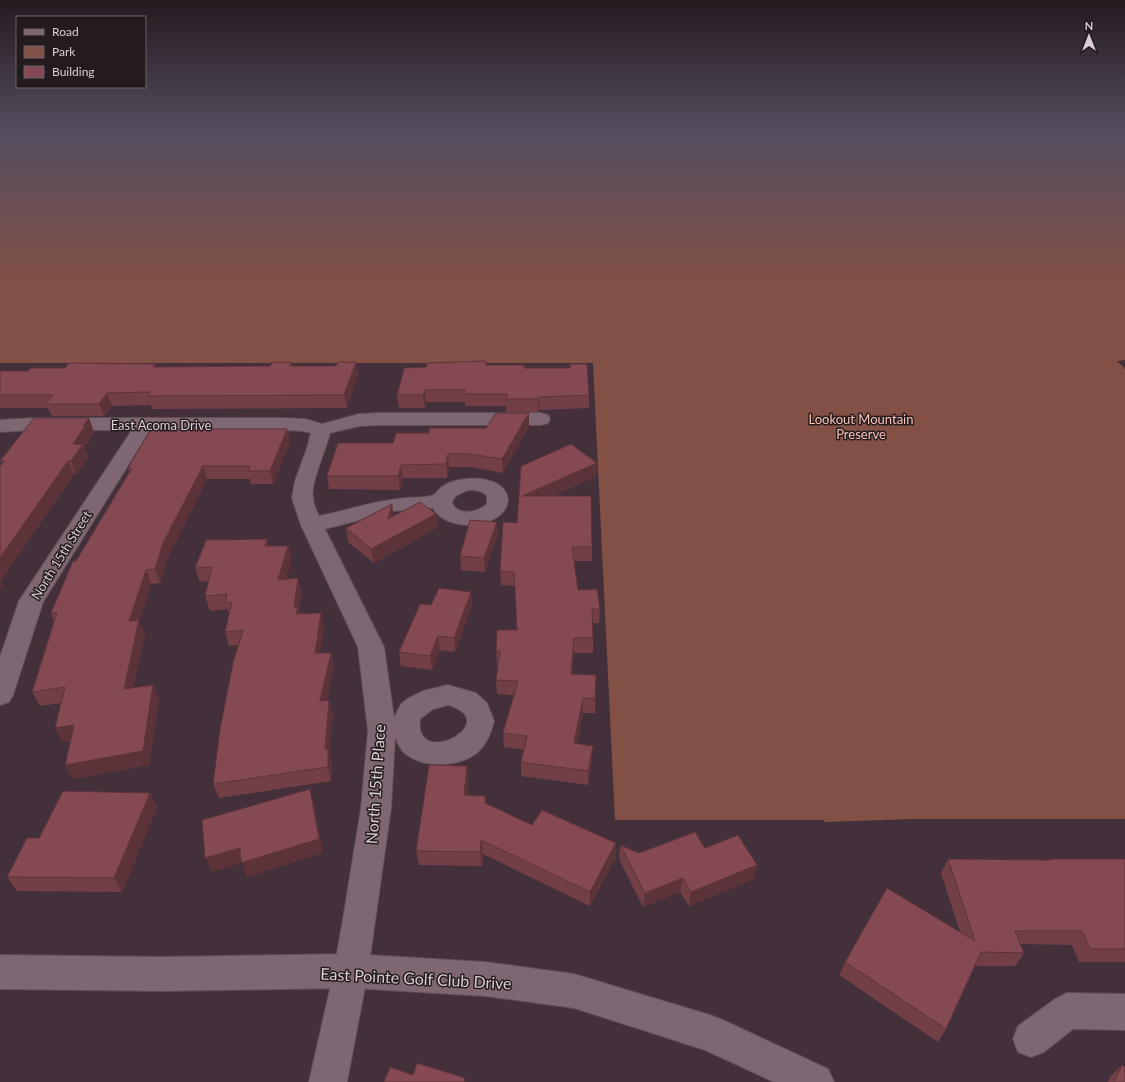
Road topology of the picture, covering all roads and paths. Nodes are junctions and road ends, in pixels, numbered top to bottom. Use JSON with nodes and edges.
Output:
{"nodes":[{"id":1,"x":541,"y":419,"type":"dead end"},
{"id":2,"x":144,"y":425,"type":"junction"},
{"id":3,"x":0,"y":426,"type":"edge"},
{"id":4,"x":321,"y":430,"type":"junction"},
{"id":5,"x":441,"y":501,"type":"dead end"},
{"id":6,"x":312,"y":525,"type":"junction"},
{"id":7,"x":0,"y":695,"type":"edge"},
{"id":8,"x":351,"y":971,"type":"junction"},
{"id":9,"x":0,"y":972,"type":"edge"},
{"id":10,"x":1125,"y":1012,"type":"edge"},
{"id":11,"x":1031,"y":1039,"type":"dead end"},
{"id":12,"x":328,"y":1082,"type":"edge"},
{"id":13,"x":815,"y":1082,"type":"edge"}],
"edges":[{"from":1,"to":4,"type":"street"},
{"from":2,"to":3,"type":"street","name":"East Acoma Drive"},
{"from":2,"to":4,"type":"street","name":"East Acoma Drive"},
{"from":2,"to":7,"type":"street","name":"North 15th Street"},
{"from":4,"to":6,"type":"street","name":"North 15th Place"},
{"from":5,"to":6,"type":"street"},
{"from":6,"to":8,"type":"street","name":"North 15th Place"},
{"from":8,"to":9,"type":"street","name":"East Pointe Golf Club Drive"},
{"from":8,"to":12,"type":"street","name":"North 15th Place"},
{"from":8,"to":13,"type":"street","name":"East Pointe Golf Club Drive"},
{"from":10,"to":11,"type":"street"}]}
